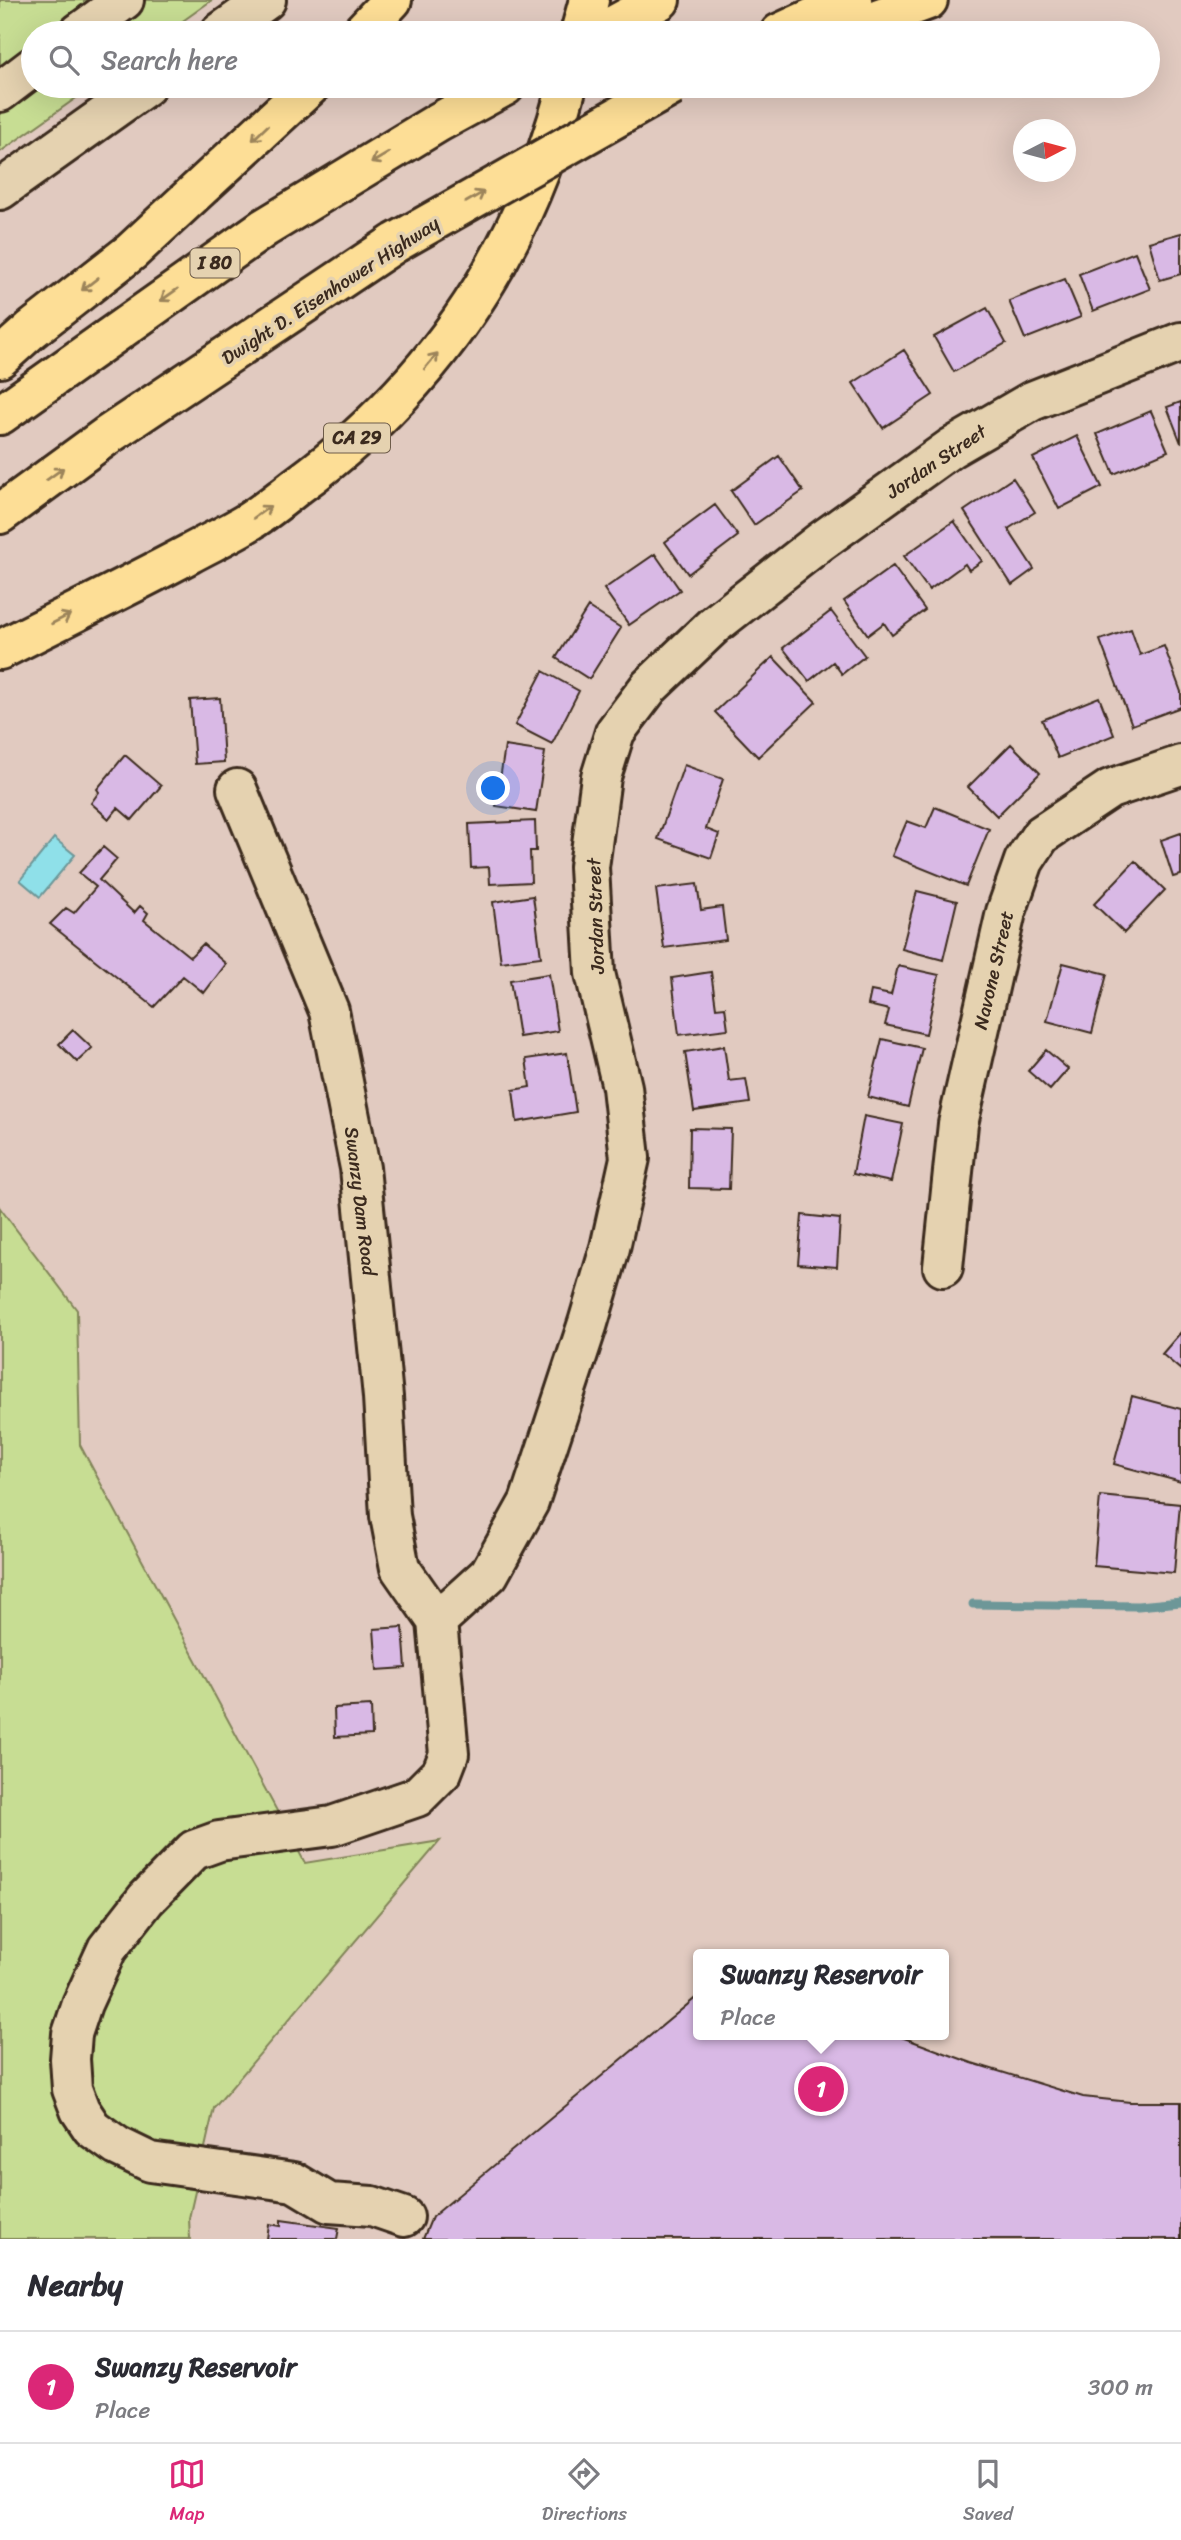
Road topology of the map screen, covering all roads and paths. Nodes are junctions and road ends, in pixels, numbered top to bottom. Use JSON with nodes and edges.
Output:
{"nodes":[{"id":1,"x":124,"y":0,"type":"edge"},
{"id":2,"x":267,"y":0,"type":"edge"},
{"id":3,"x":392,"y":0,"type":"edge"},
{"id":4,"x":589,"y":0,"type":"edge"},
{"id":5,"x":660,"y":0,"type":"edge"},
{"id":6,"x":852,"y":0,"type":"edge"},
{"id":7,"x":928,"y":0,"type":"edge"},
{"id":8,"x":95,"y":21,"type":"edge"},
{"id":9,"x":237,"y":21,"type":"edge"},
{"id":10,"x":372,"y":21,"type":"edge"},
{"id":11,"x":583,"y":21,"type":"edge"},
{"id":12,"x":622,"y":21,"type":"edge"},
{"id":13,"x":806,"y":21,"type":"edge"},
{"id":14,"x":871,"y":21,"type":"edge"},
{"id":15,"x":21,"y":77,"type":"edge"},
{"id":16,"x":0,"y":92,"type":"edge"},
{"id":17,"x":129,"y":98,"type":"edge"},
{"id":18,"x":297,"y":98,"type":"edge"},
{"id":19,"x":483,"y":98,"type":"edge"},
{"id":20,"x":563,"y":98,"type":"edge"},
{"id":21,"x":651,"y":98,"type":"edge"},
{"id":22,"x":0,"y":190,"type":"edge"},
{"id":23,"x":1181,"y":342,"type":"edge"},
{"id":24,"x":0,"y":358,"type":"edge"},
{"id":25,"x":0,"y":415,"type":"edge"},
{"id":26,"x":0,"y":514,"type":"edge"},
{"id":27,"x":0,"y":650,"type":"edge"},
{"id":28,"x":1181,"y":765,"type":"edge"},
{"id":29,"x":237,"y":789,"type":"dead end"},
{"id":30,"x":943,"y":1267,"type":"dead end"},
{"id":31,"x":437,"y":1620,"type":"junction"},
{"id":32,"x":404,"y":2217,"type":"dead end"}],
"edges":[{"from":1,"to":8,"type":"street"},
{"from":2,"to":9,"type":"street"},
{"from":3,"to":10,"type":"highway"},
{"from":4,"to":11,"type":"highway"},
{"from":5,"to":12,"type":"highway"},
{"from":6,"to":13,"type":"highway"},
{"from":7,"to":14,"type":"highway"},
{"from":15,"to":16,"type":"street"},
{"from":17,"to":22,"type":"street"},
{"from":18,"to":24,"type":"highway","one_way":true},
{"from":19,"to":25,"type":"highway","number":"I 80","one_way":true},
{"from":27,"to":20,"type":"highway","number":"CA 29","one_way":true},
{"from":26,"to":21,"type":"highway","name":"Dwight D. Eisenhower Highway","one_way":true,"bridge":true},
{"from":23,"to":31,"type":"street","name":"Jordan Street"},
{"from":28,"to":30,"type":"street","name":"Navone Street"},
{"from":29,"to":31,"type":"street","name":"Swanzy Dam Road"},
{"from":31,"to":32,"type":"street"}]}
